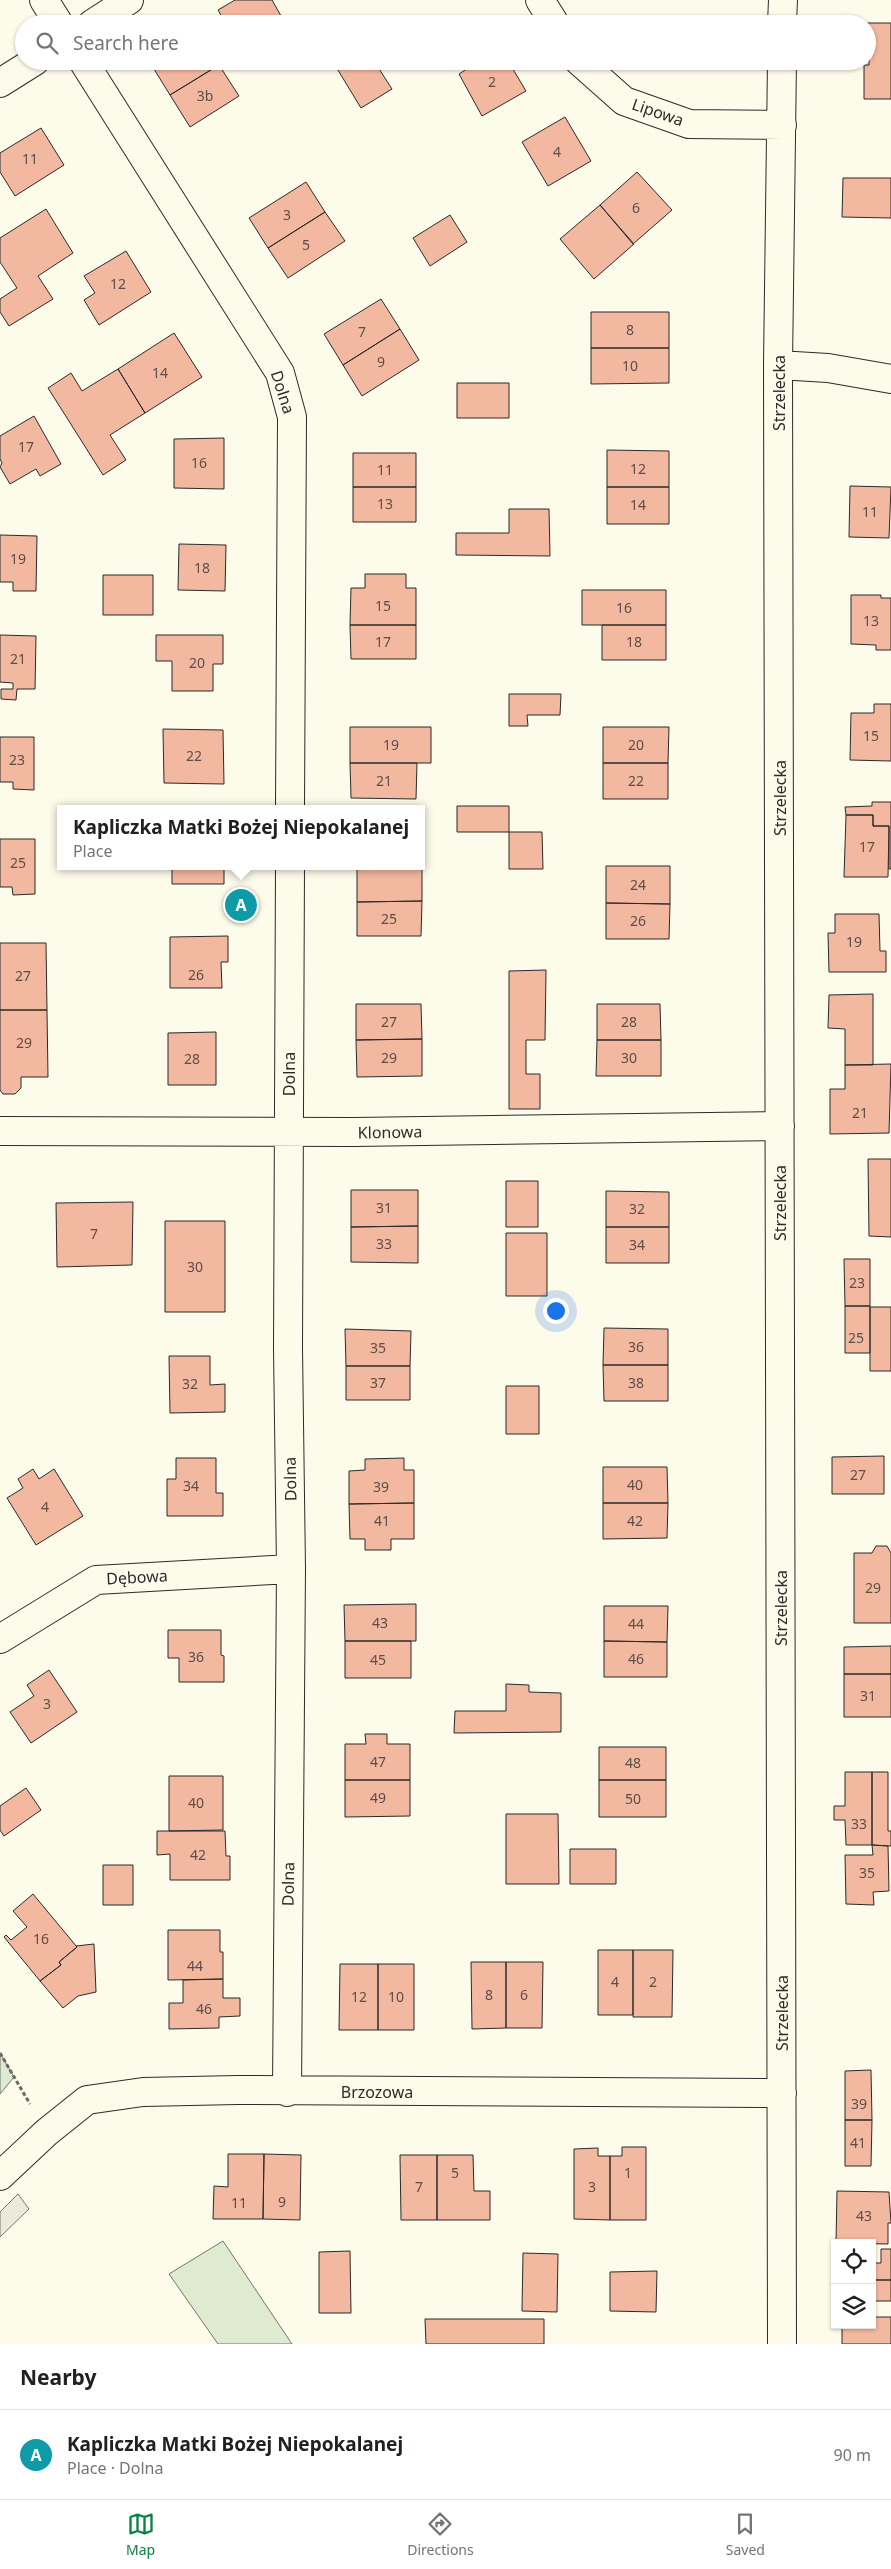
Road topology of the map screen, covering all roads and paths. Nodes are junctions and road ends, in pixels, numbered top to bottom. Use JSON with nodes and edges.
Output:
{"nodes":[{"id":1,"x":44,"y":0,"type":"edge"},
{"id":2,"x":129,"y":0,"type":"edge"},
{"id":3,"x":540,"y":0,"type":"edge"},
{"id":4,"x":783,"y":0,"type":"edge"},
{"id":5,"x":53,"y":15,"type":"edge"},
{"id":6,"x":106,"y":15,"type":"edge"},
{"id":7,"x":549,"y":15,"type":"edge"},
{"id":8,"x":782,"y":15,"type":"edge"},
{"id":9,"x":21,"y":70,"type":"edge"},
{"id":10,"x":89,"y":70,"type":"edge"},
{"id":11,"x":589,"y":70,"type":"edge"},
{"id":12,"x":782,"y":70,"type":"edge"},
{"id":13,"x":0,"y":83,"type":"edge"},
{"id":14,"x":782,"y":125,"type":"junction"},
{"id":15,"x":778,"y":365,"type":"junction"},
{"id":16,"x":891,"y":379,"type":"edge"},
{"id":17,"x":290,"y":805,"type":"edge"},
{"id":18,"x":290,"y":870,"type":"edge"},
{"id":19,"x":780,"y":1126,"type":"junction"},
{"id":20,"x":0,"y":1132,"type":"edge"},
{"id":21,"x":289,"y":1132,"type":"junction"},
{"id":22,"x":291,"y":1568,"type":"junction"},
{"id":23,"x":0,"y":1639,"type":"edge"},
{"id":24,"x":0,"y":2053,"type":"edge"},
{"id":25,"x":287,"y":2092,"type":"junction"},
{"id":26,"x":782,"y":2092,"type":"junction"},
{"id":27,"x":47,"y":2132,"type":"junction"},
{"id":28,"x":0,"y":2176,"type":"edge"},
{"id":29,"x":782,"y":2344,"type":"edge"}],
"edges":[{"from":1,"to":5,"type":"street"},
{"from":2,"to":6,"type":"street"},
{"from":3,"to":7,"type":"street"},
{"from":4,"to":8,"type":"street"},
{"from":9,"to":13,"type":"street"},
{"from":10,"to":17,"type":"street","name":"Dolna"},
{"from":11,"to":14,"type":"street","name":"Lipowa"},
{"from":12,"to":14,"type":"street","name":"Strzelecka"},
{"from":14,"to":15,"type":"street","name":"Strzelecka"},
{"from":15,"to":16,"type":"street"},
{"from":15,"to":19,"type":"street","name":"Strzelecka"},
{"from":18,"to":21,"type":"street","name":"Dolna"},
{"from":19,"to":21,"type":"street","name":"Klonowa"},
{"from":19,"to":26,"type":"street","name":"Strzelecka"},
{"from":20,"to":21,"type":"street","name":"Klonowa"},
{"from":21,"to":22,"type":"street","name":"Dolna"},
{"from":22,"to":23,"type":"street","name":"Dębowa"},
{"from":22,"to":25,"type":"street","name":"Dolna"},
{"from":24,"to":27,"type":"path"},
{"from":25,"to":26,"type":"street","name":"Brzozowa"},
{"from":25,"to":27,"type":"street","name":"Brzozowa"},
{"from":26,"to":29,"type":"street","name":"Strzelecka"},
{"from":27,"to":28,"type":"street","name":"Brzozowa"}]}
